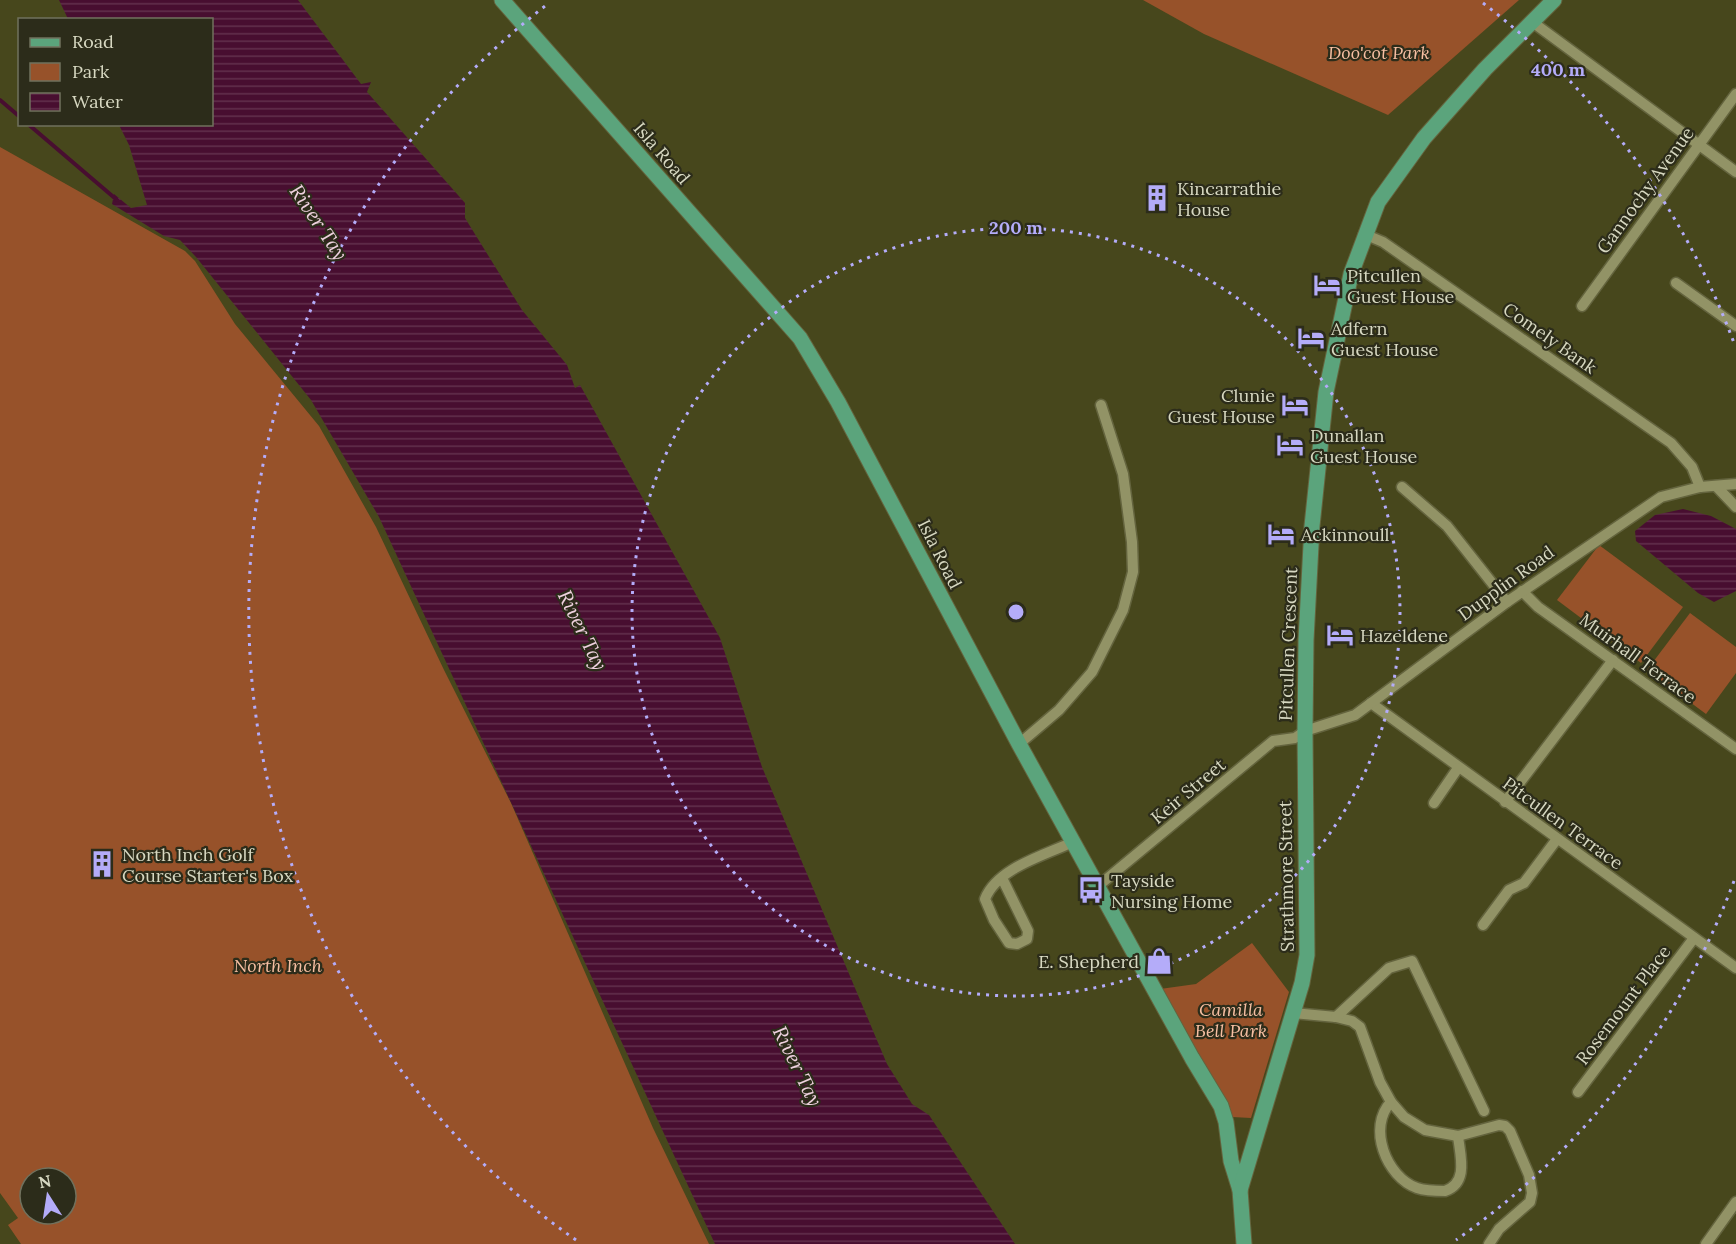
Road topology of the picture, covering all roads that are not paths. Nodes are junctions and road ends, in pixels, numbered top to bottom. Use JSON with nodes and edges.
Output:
{"nodes":[{"id":1,"x":502,"y":0,"type":"edge"},
{"id":2,"x":1554,"y":0,"type":"edge"},
{"id":3,"x":1532,"y":21,"type":"junction"},
{"id":4,"x":1736,"y":94,"type":"edge"},
{"id":5,"x":1697,"y":145,"type":"junction"},
{"id":6,"x":1736,"y":172,"type":"edge"},
{"id":7,"x":1364,"y":234,"type":"junction"},
{"id":8,"x":1676,"y":284,"type":"dead end"},
{"id":9,"x":1582,"y":306,"type":"dead end"},
{"id":10,"x":1736,"y":326,"type":"edge"},
{"id":11,"x":1101,"y":405,"type":"dead end"},
{"id":12,"x":1736,"y":484,"type":"edge"},
{"id":13,"x":1716,"y":486,"type":"junction"},
{"id":14,"x":1402,"y":487,"type":"dead end"},
{"id":15,"x":1700,"y":487,"type":"junction"},
{"id":16,"x":1736,"y":507,"type":"edge"},
{"id":17,"x":1522,"y":591,"type":"junction"},
{"id":18,"x":1507,"y":602,"type":"junction"},
{"id":19,"x":1613,"y":660,"type":"junction"},
{"id":20,"x":1371,"y":704,"type":"junction"},
{"id":21,"x":1305,"y":731,"type":"junction"},
{"id":22,"x":1019,"y":744,"type":"junction"},
{"id":23,"x":1736,"y":749,"type":"edge"},
{"id":24,"x":1458,"y":768,"type":"junction"},
{"id":25,"x":1505,"y":802,"type":"junction"},
{"id":26,"x":1434,"y":803,"type":"dead end"},
{"id":27,"x":1557,"y":839,"type":"junction"},
{"id":28,"x":1073,"y":842,"type":"junction"},
{"id":29,"x":1002,"y":878,"type":"junction"},
{"id":30,"x":1097,"y":887,"type":"junction"},
{"id":31,"x":1483,"y":925,"type":"dead end"},
{"id":32,"x":1694,"y":938,"type":"junction"},
{"id":33,"x":1736,"y":968,"type":"edge"},
{"id":34,"x":1293,"y":1013,"type":"junction"},
{"id":35,"x":1336,"y":1017,"type":"junction"},
{"id":36,"x":1578,"y":1092,"type":"dead end"},
{"id":37,"x":1391,"y":1102,"type":"junction"},
{"id":38,"x":1484,"y":1111,"type":"dead end"},
{"id":39,"x":1458,"y":1136,"type":"junction"},
{"id":40,"x":1240,"y":1190,"type":"junction"},
{"id":41,"x":1736,"y":1202,"type":"edge"},
{"id":42,"x":1244,"y":1244,"type":"edge"},
{"id":43,"x":1489,"y":1244,"type":"edge"},
{"id":44,"x":1706,"y":1244,"type":"edge"}],
"edges":[{"from":1,"to":22,"type":"main road","name":"Isla Road"},
{"from":2,"to":3,"type":"main road","name":"Pitcullen Crescent"},
{"from":3,"to":5,"type":"street"},
{"from":3,"to":7,"type":"main road","name":"Pitcullen Crescent"},
{"from":4,"to":5,"type":"street","name":"Gannochy Avenue"},
{"from":5,"to":6,"type":"street"},
{"from":5,"to":9,"type":"street","name":"Gannochy Avenue"},
{"from":7,"to":15,"type":"street","name":"Comely Bank"},
{"from":7,"to":21,"type":"main road","name":"Pitcullen Crescent"},
{"from":8,"to":10,"type":"street"},
{"from":11,"to":22,"type":"street"},
{"from":12,"to":13,"type":"street","name":"Dupplin Road"},
{"from":13,"to":15,"type":"street","name":"Dupplin Road"},
{"from":13,"to":16,"type":"street"},
{"from":14,"to":18,"type":"street"},
{"from":15,"to":17,"type":"street","name":"Dupplin Road"},
{"from":17,"to":18,"type":"street","name":"Dupplin Road"},
{"from":17,"to":19,"type":"street","name":"Muirhall Terrace"},
{"from":18,"to":20,"type":"street","name":"Dupplin Road"},
{"from":19,"to":23,"type":"street","name":"Muirhall Terrace"},
{"from":19,"to":25,"type":"street"},
{"from":20,"to":21,"type":"street","name":"Dupplin Road"},
{"from":20,"to":24,"type":"street","name":"Pitcullen Terrace"},
{"from":21,"to":30,"type":"street","name":"Keir Street"},
{"from":21,"to":34,"type":"main road","name":"Strathmore Street"},
{"from":22,"to":28,"type":"main road","name":"Isla Road"},
{"from":24,"to":25,"type":"street","name":"Pitcullen Terrace"},
{"from":24,"to":26,"type":"street"},
{"from":25,"to":27,"type":"street","name":"Pitcullen Terrace"},
{"from":27,"to":31,"type":"street"},
{"from":27,"to":32,"type":"street","name":"Pitcullen Terrace"},
{"from":28,"to":29,"type":"street"},
{"from":28,"to":30,"type":"main road","name":"Isla Road"},
{"from":29,"to":29,"type":"street"},
{"from":30,"to":40,"type":"main road","name":"Isla Road"},
{"from":32,"to":33,"type":"street","name":"Pitcullen Terrace"},
{"from":32,"to":36,"type":"street","name":"Rosemount Place"},
{"from":34,"to":35,"type":"street"},
{"from":34,"to":40,"type":"main road","name":"Strathmore Street"},
{"from":35,"to":37,"type":"street"},
{"from":35,"to":38,"type":"street"},
{"from":37,"to":39,"type":"street"},
{"from":37,"to":39,"type":"street"},
{"from":39,"to":43,"type":"street"},
{"from":40,"to":42,"type":"main road"},
{"from":41,"to":44,"type":"street"}]}
